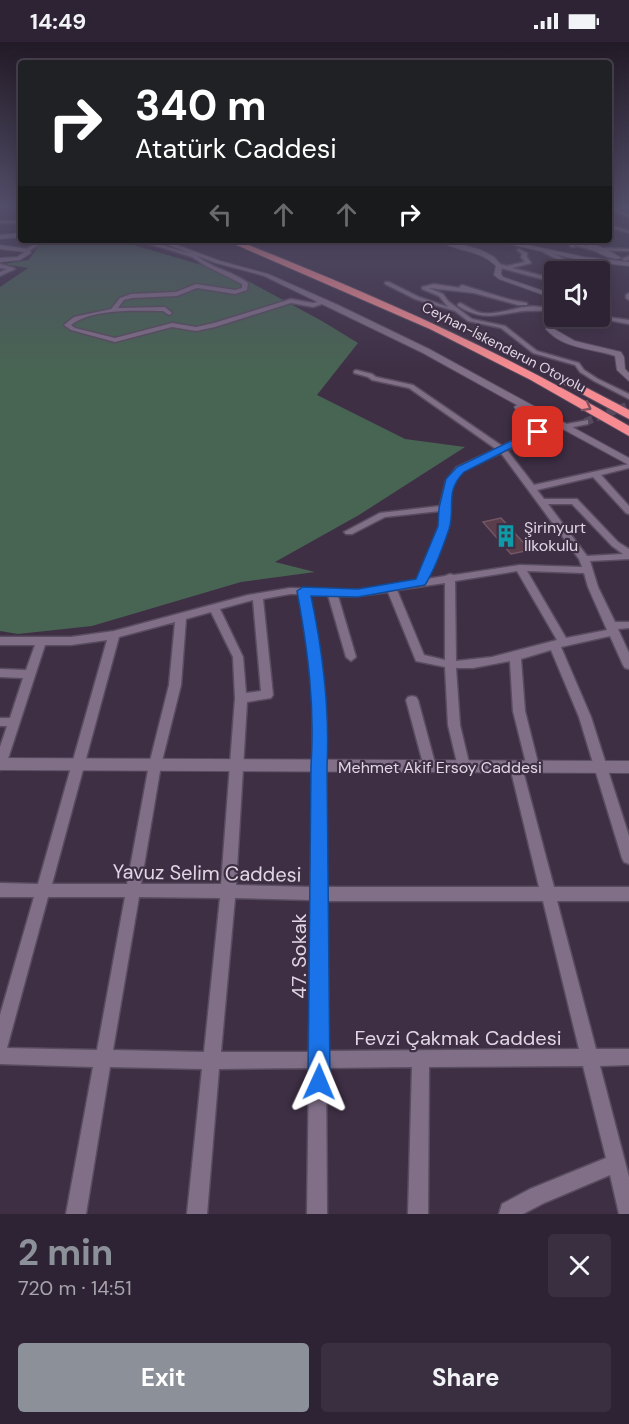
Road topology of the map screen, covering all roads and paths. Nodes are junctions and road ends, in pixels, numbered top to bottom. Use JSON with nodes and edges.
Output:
{"nodes":[{"id":1,"x":199,"y":260,"type":"edge"},
{"id":2,"x":209,"y":260,"type":"edge"},
{"id":3,"x":277,"y":260,"type":"edge"},
{"id":4,"x":299,"y":260,"type":"edge"},
{"id":5,"x":494,"y":260,"type":"edge"},
{"id":6,"x":525,"y":260,"type":"edge"},
{"id":7,"x":590,"y":260,"type":"edge"},
{"id":8,"x":628,"y":260,"type":"edge"},
{"id":9,"x":0,"y":266,"type":"edge"},
{"id":10,"x":503,"y":266,"type":"junction"},
{"id":11,"x":0,"y":274,"type":"edge"},
{"id":12,"x":544,"y":277,"type":"edge"},
{"id":13,"x":387,"y":283,"type":"dead end"},
{"id":14,"x":544,"y":293,"type":"edge"},
{"id":15,"x":446,"y":300,"type":"junction"},
{"id":16,"x":325,"y":302,"type":"junction"},
{"id":17,"x":544,"y":308,"type":"edge"},
{"id":18,"x":544,"y":309,"type":"edge"},
{"id":19,"x":113,"y":310,"type":"junction"},
{"id":20,"x":459,"y":312,"type":"junction"},
{"id":21,"x":169,"y":313,"type":"dead end"},
{"id":22,"x":610,"y":319,"type":"edge"},
{"id":23,"x":629,"y":322,"type":"edge"},
{"id":24,"x":550,"y":327,"type":"edge"},
{"id":25,"x":510,"y":352,"type":"dead end"},
{"id":26,"x":530,"y":362,"type":"dead end"},
{"id":27,"x":356,"y":372,"type":"dead end"},
{"id":28,"x":629,"y":378,"type":"edge"},
{"id":29,"x":505,"y":395,"type":"junction"},
{"id":30,"x":629,"y":397,"type":"edge"},
{"id":31,"x":629,"y":415,"type":"edge"},
{"id":32,"x":585,"y":422,"type":"tunnel mouth"},
{"id":33,"x":559,"y":426,"type":"junction"},
{"id":34,"x":538,"y":432,"type":"junction"},
{"id":35,"x":629,"y":432,"type":"edge"},
{"id":36,"x":503,"y":450,"type":"junction"},
{"id":37,"x":629,"y":464,"type":"edge"},
{"id":38,"x":596,"y":475,"type":"junction"},
{"id":39,"x":533,"y":488,"type":"junction"},
{"id":40,"x":629,"y":499,"type":"edge"},
{"id":41,"x":544,"y":502,"type":"junction"},
{"id":42,"x":619,"y":503,"type":"junction"},
{"id":43,"x":444,"y":508,"type":"junction"},
{"id":44,"x":629,"y":511,"type":"edge"},
{"id":45,"x":349,"y":532,"type":"dead end"},
{"id":46,"x":629,"y":554,"type":"edge"},
{"id":47,"x":584,"y":559,"type":"junction"},
{"id":48,"x":520,"y":568,"type":"junction"},
{"id":49,"x":587,"y":570,"type":"junction"},
{"id":50,"x":450,"y":577,"type":"junction"},
{"id":51,"x":421,"y":582,"type":"junction"},
{"id":52,"x":392,"y":587,"type":"junction"},
{"id":53,"x":303,"y":591,"type":"junction"},
{"id":54,"x":332,"y":592,"type":"junction"},
{"id":55,"x":258,"y":596,"type":"junction"},
{"id":56,"x":214,"y":607,"type":"junction"},
{"id":57,"x":181,"y":616,"type":"junction"},
{"id":58,"x":629,"y":625,"type":"edge"},
{"id":59,"x":613,"y":629,"type":"junction"},
{"id":60,"x":114,"y":634,"type":"junction"},
{"id":61,"x":0,"y":641,"type":"edge"},
{"id":62,"x":41,"y":642,"type":"junction"},
{"id":63,"x":559,"y":644,"type":"junction"},
{"id":64,"x":351,"y":657,"type":"dead end"},
{"id":65,"x":515,"y":657,"type":"junction"},
{"id":66,"x":450,"y":664,"type":"junction"},
{"id":67,"x":629,"y":665,"type":"edge"},
{"id":68,"x":0,"y":673,"type":"edge"},
{"id":69,"x":30,"y":674,"type":"junction"},
{"id":70,"x":241,"y":698,"type":"junction"},
{"id":71,"x":412,"y":700,"type":"dead end"},
{"id":72,"x":0,"y":722,"type":"edge"},
{"id":73,"x":15,"y":722,"type":"junction"},
{"id":74,"x":0,"y":764,"type":"edge"},
{"id":75,"x":78,"y":765,"type":"junction"},
{"id":76,"x":155,"y":765,"type":"junction"},
{"id":77,"x":237,"y":766,"type":"junction"},
{"id":78,"x":319,"y":766,"type":"junction"},
{"id":79,"x":430,"y":767,"type":"junction"},
{"id":80,"x":464,"y":767,"type":"junction"},
{"id":81,"x":525,"y":767,"type":"junction"},
{"id":82,"x":602,"y":767,"type":"junction"},
{"id":83,"x":629,"y":767,"type":"edge"},
{"id":84,"x":629,"y":858,"type":"edge"},
{"id":85,"x":0,"y":890,"type":"edge"},
{"id":86,"x":44,"y":890,"type":"junction"},
{"id":87,"x":134,"y":891,"type":"junction"},
{"id":88,"x":228,"y":891,"type":"junction"},
{"id":89,"x":320,"y":894,"type":"junction"},
{"id":90,"x":549,"y":894,"type":"junction"},
{"id":91,"x":629,"y":894,"type":"edge"},
{"id":92,"x":0,"y":1044,"type":"edge"},
{"id":93,"x":0,"y":1056,"type":"edge"},
{"id":94,"x":629,"y":1057,"type":"edge"},
{"id":95,"x":590,"y":1058,"type":"junction"},
{"id":96,"x":104,"y":1059,"type":"junction"},
{"id":97,"x":420,"y":1059,"type":"junction"},
{"id":98,"x":320,"y":1060,"type":"junction"},
{"id":99,"x":211,"y":1061,"type":"junction"},
{"id":100,"x":616,"y":1163,"type":"junction"},
{"id":101,"x":76,"y":1214,"type":"edge"},
{"id":102,"x":197,"y":1214,"type":"edge"},
{"id":103,"x":317,"y":1214,"type":"edge"},
{"id":104,"x":418,"y":1214,"type":"edge"},
{"id":105,"x":509,"y":1214,"type":"edge"},
{"id":106,"x":629,"y":1214,"type":"edge"}],
"edges":[{"from":1,"to":19,"type":"street"},
{"from":2,"to":16,"type":"street"},
{"from":3,"to":35,"type":"highway","name":"Ceyhan-İskenderun Otoyolu","one_way":true},
{"from":4,"to":25,"type":"highway","name":"Ceyhan-İskenderun Otoyolu"},
{"from":5,"to":10,"type":"street"},
{"from":6,"to":10,"type":"street"},
{"from":7,"to":8,"type":"street"},
{"from":9,"to":11,"type":"street"},
{"from":10,"to":12,"type":"street"},
{"from":10,"to":14,"type":"street"},
{"from":13,"to":20,"type":"street"},
{"from":15,"to":17,"type":"street"},
{"from":15,"to":18,"type":"street"},
{"from":15,"to":20,"type":"street"},
{"from":16,"to":19,"type":"street"},
{"from":16,"to":29,"type":"street"},
{"from":19,"to":21,"type":"street"},
{"from":20,"to":30,"type":"street"},
{"from":22,"to":23,"type":"street"},
{"from":24,"to":28,"type":"street"},
{"from":26,"to":31,"type":"highway","name":"Ceyhan-İskenderun Otoyolu"},
{"from":27,"to":36,"type":"street"},
{"from":29,"to":33,"type":"street"},
{"from":29,"to":34,"type":"street"},
{"from":32,"to":33,"type":"street"},
{"from":33,"to":34,"type":"street"},
{"from":33,"to":37,"type":"street"},
{"from":34,"to":36,"type":"street"},
{"from":36,"to":39,"type":"street"},
{"from":36,"to":43,"type":"street"},
{"from":37,"to":38,"type":"street"},
{"from":38,"to":39,"type":"street"},
{"from":38,"to":42,"type":"street"},
{"from":39,"to":41,"type":"street"},
{"from":40,"to":42,"type":"street"},
{"from":41,"to":46,"type":"street"},
{"from":41,"to":47,"type":"street"},
{"from":42,"to":44,"type":"street"},
{"from":43,"to":45,"type":"street"},
{"from":43,"to":51,"type":"street"},
{"from":46,"to":47,"type":"street"},
{"from":47,"to":49,"type":"street"},
{"from":48,"to":49,"type":"street"},
{"from":48,"to":50,"type":"street"},
{"from":48,"to":63,"type":"street"},
{"from":49,"to":59,"type":"street"},
{"from":50,"to":51,"type":"street"},
{"from":50,"to":66,"type":"street"},
{"from":51,"to":52,"type":"street"},
{"from":52,"to":54,"type":"street"},
{"from":52,"to":66,"type":"street"},
{"from":53,"to":54,"type":"street"},
{"from":53,"to":55,"type":"street"},
{"from":53,"to":78,"type":"street","name":"47. Sokak"},
{"from":54,"to":64,"type":"street"},
{"from":55,"to":56,"type":"street"},
{"from":55,"to":70,"type":"street"},
{"from":56,"to":57,"type":"street"},
{"from":56,"to":70,"type":"street"},
{"from":57,"to":60,"type":"street"},
{"from":57,"to":76,"type":"street"},
{"from":58,"to":59,"type":"street"},
{"from":59,"to":63,"type":"street"},
{"from":59,"to":67,"type":"street"},
{"from":60,"to":62,"type":"street"},
{"from":60,"to":75,"type":"street"},
{"from":61,"to":62,"type":"street"},
{"from":62,"to":69,"type":"street"},
{"from":63,"to":65,"type":"street"},
{"from":63,"to":82,"type":"street"},
{"from":65,"to":66,"type":"street"},
{"from":65,"to":81,"type":"street"},
{"from":66,"to":80,"type":"street"},
{"from":68,"to":69,"type":"street"},
{"from":69,"to":73,"type":"street"},
{"from":70,"to":77,"type":"street"},
{"from":71,"to":79,"type":"street"},
{"from":72,"to":73,"type":"street"},
{"from":73,"to":74,"type":"street"},
{"from":74,"to":75,"type":"street","name":"Mehmet Akif Ersoy Caddesi"},
{"from":75,"to":76,"type":"street","name":"Mehmet Akif Ersoy Caddesi"},
{"from":75,"to":86,"type":"street"},
{"from":76,"to":77,"type":"street","name":"Mehmet Akif Ersoy Caddesi"},
{"from":76,"to":87,"type":"street"},
{"from":77,"to":78,"type":"street","name":"Mehmet Akif Ersoy Caddesi"},
{"from":77,"to":88,"type":"street"},
{"from":78,"to":79,"type":"street","name":"Mehmet Akif Ersoy Caddesi"},
{"from":78,"to":89,"type":"street","name":"47. Sokak"},
{"from":79,"to":80,"type":"street","name":"Mehmet Akif Ersoy Caddesi"},
{"from":80,"to":81,"type":"street","name":"Mehmet Akif Ersoy Caddesi"},
{"from":81,"to":82,"type":"street","name":"Mehmet Akif Ersoy Caddesi"},
{"from":81,"to":90,"type":"street"},
{"from":82,"to":83,"type":"street","name":"Mehmet Akif Ersoy Caddesi"},
{"from":82,"to":84,"type":"street"},
{"from":85,"to":86,"type":"street","name":"Yavuz Selim Caddesi"},
{"from":86,"to":87,"type":"street","name":"Yavuz Selim Caddesi"},
{"from":86,"to":92,"type":"street"},
{"from":87,"to":88,"type":"street","name":"Yavuz Selim Caddesi"},
{"from":87,"to":96,"type":"street"},
{"from":88,"to":89,"type":"street","name":"Yavuz Selim Caddesi"},
{"from":88,"to":99,"type":"street"},
{"from":89,"to":90,"type":"street","name":"Yavuz Selim Caddesi"},
{"from":89,"to":98,"type":"street","name":"47. Sokak"},
{"from":90,"to":91,"type":"street","name":"Yavuz Selim Caddesi"},
{"from":90,"to":95,"type":"street"},
{"from":93,"to":96,"type":"street","name":"Fevzi Çakmak Caddesi"},
{"from":94,"to":95,"type":"street","name":"Fevzi Çakmak Caddesi"},
{"from":95,"to":97,"type":"street","name":"Fevzi Çakmak Caddesi"},
{"from":95,"to":100,"type":"street"},
{"from":96,"to":99,"type":"street","name":"Fevzi Çakmak Caddesi"},
{"from":96,"to":101,"type":"street"},
{"from":97,"to":98,"type":"street","name":"Fevzi Çakmak Caddesi"},
{"from":97,"to":104,"type":"street"},
{"from":98,"to":99,"type":"street","name":"Fevzi Çakmak Caddesi"},
{"from":98,"to":103,"type":"street","name":"47. Sokak"},
{"from":99,"to":102,"type":"street"},
{"from":100,"to":105,"type":"street"},
{"from":100,"to":106,"type":"street"}]}
